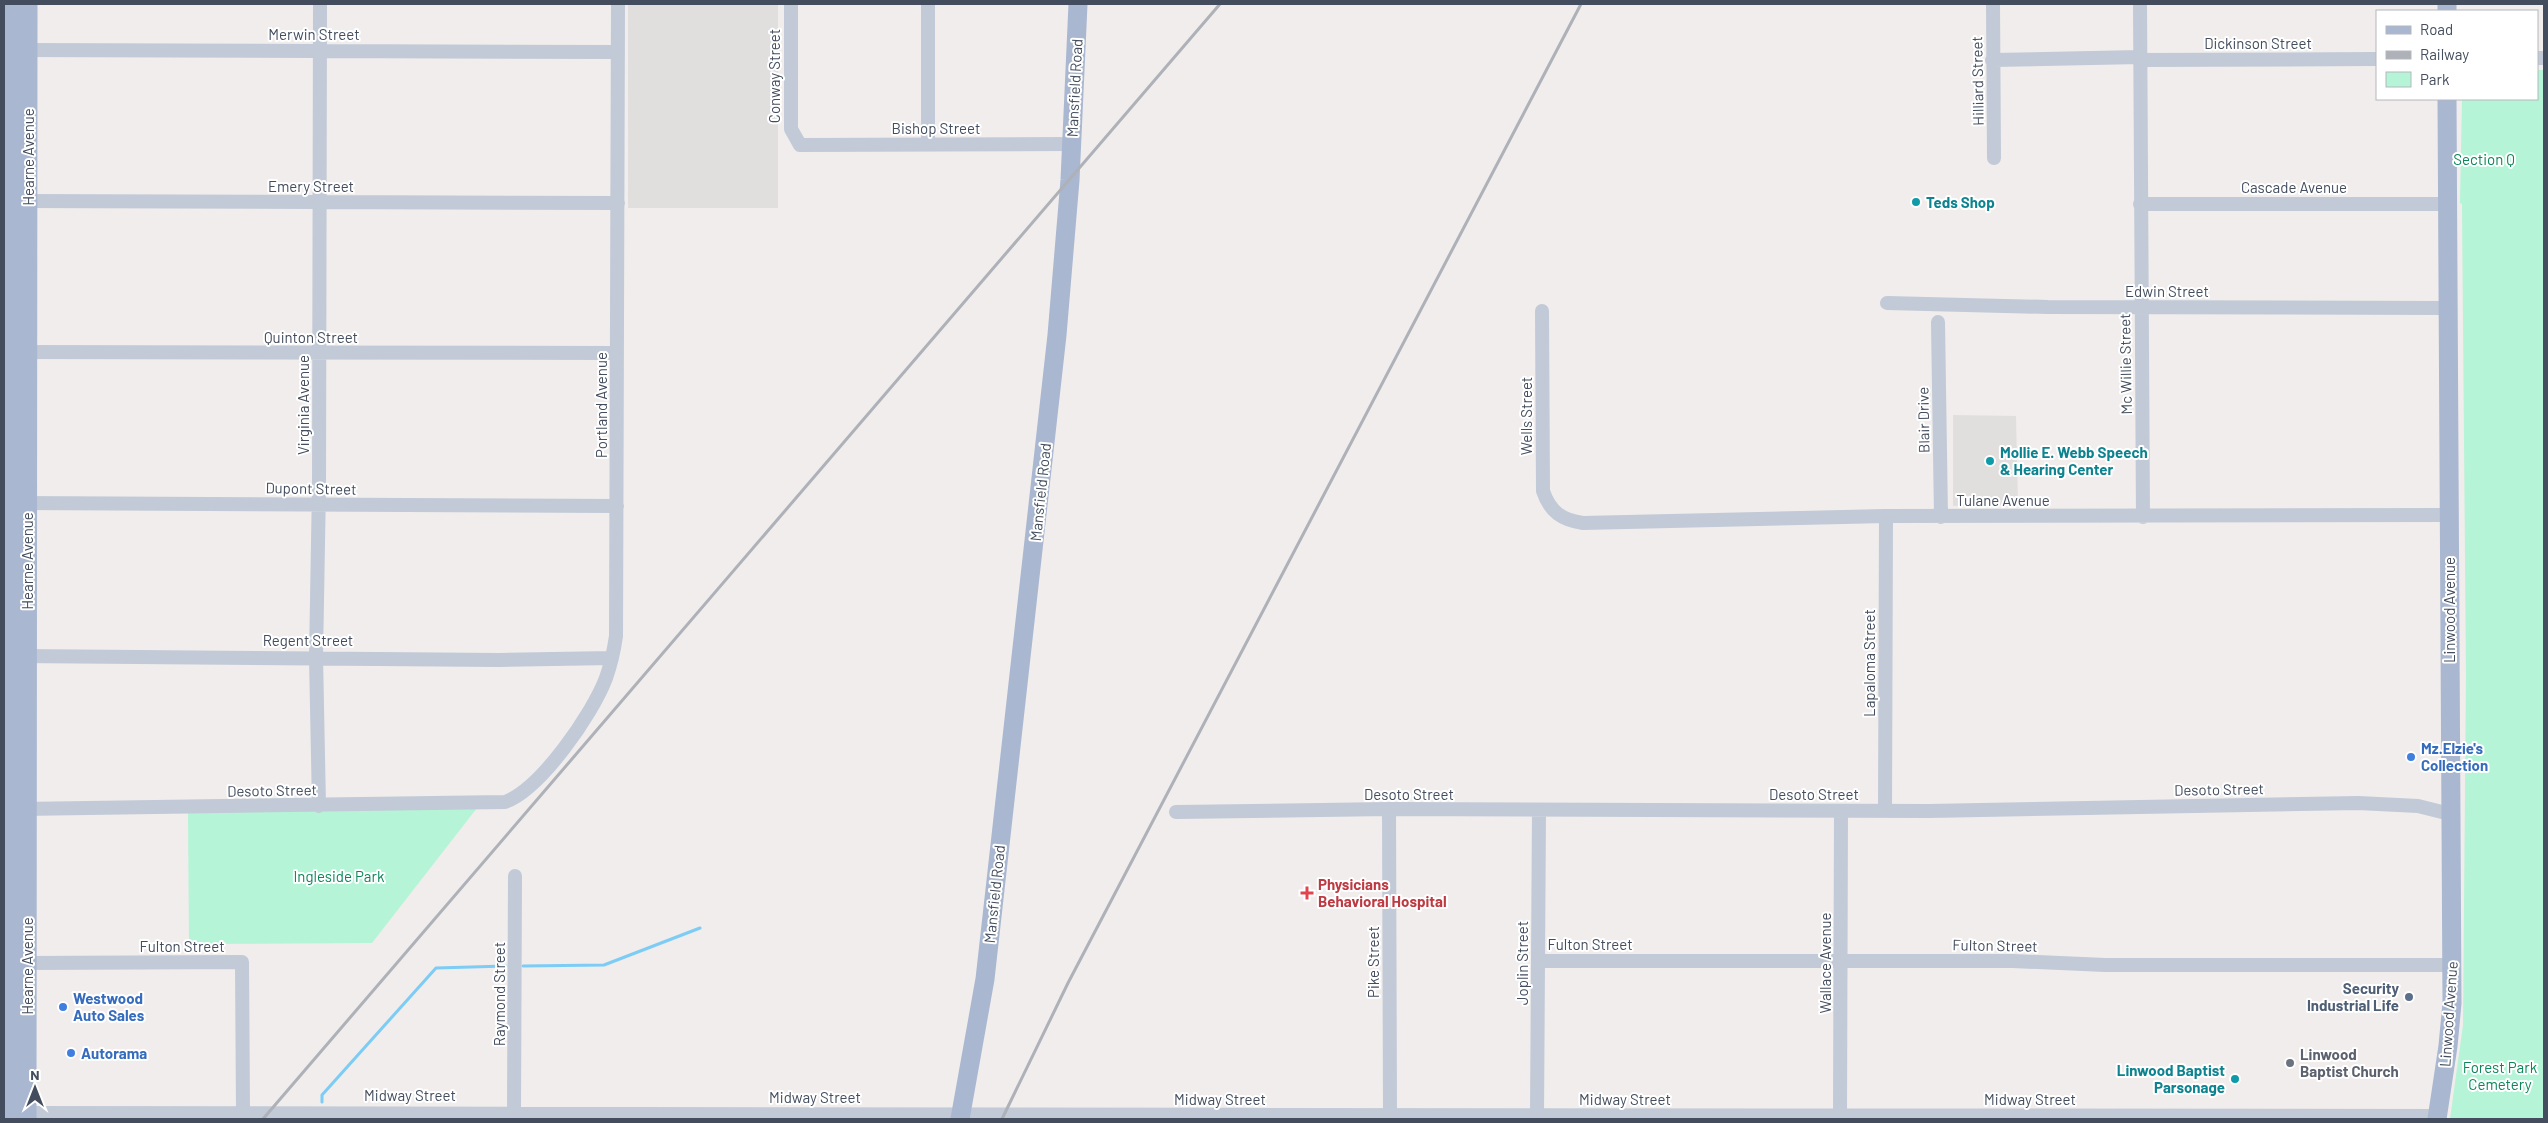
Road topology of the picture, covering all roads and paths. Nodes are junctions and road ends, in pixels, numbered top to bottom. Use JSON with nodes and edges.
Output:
{"nodes":[{"id":1,"x":10,"y":4,"type":"edge"},
{"id":2,"x":28,"y":4,"type":"edge"},
{"id":3,"x":320,"y":4,"type":"edge"},
{"id":4,"x":618,"y":4,"type":"edge"},
{"id":5,"x":790,"y":4,"type":"edge"},
{"id":6,"x":928,"y":4,"type":"edge"},
{"id":7,"x":1078,"y":4,"type":"edge"},
{"id":8,"x":1993,"y":4,"type":"edge"},
{"id":9,"x":2140,"y":4,"type":"edge"},
{"id":10,"x":19,"y":50,"type":"junction"},
{"id":11,"x":320,"y":50,"type":"junction"},
{"id":12,"x":618,"y":52,"type":"junction"},
{"id":13,"x":2140,"y":58,"type":"junction"},
{"id":14,"x":2376,"y":59,"type":"edge"},
{"id":15,"x":1992,"y":60,"type":"junction"},
{"id":16,"x":2447,"y":100,"type":"edge"},
{"id":17,"x":928,"y":144,"type":"junction"},
{"id":18,"x":1072,"y":144,"type":"junction"},
{"id":19,"x":800,"y":145,"type":"joint"},
{"id":20,"x":1994,"y":158,"type":"dead end"},
{"id":21,"x":14,"y":201,"type":"edge"},
{"id":22,"x":320,"y":202,"type":"junction"},
{"id":23,"x":618,"y":203,"type":"junction"},
{"id":24,"x":2140,"y":204,"type":"junction"},
{"id":25,"x":2447,"y":204,"type":"junction"},
{"id":26,"x":1887,"y":303,"type":"dead end"},
{"id":27,"x":2141,"y":308,"type":"junction"},
{"id":28,"x":2448,"y":308,"type":"junction"},
{"id":29,"x":1542,"y":311,"type":"dead end"},
{"id":30,"x":1938,"y":322,"type":"dead end"},
{"id":31,"x":14,"y":352,"type":"edge"},
{"id":32,"x":320,"y":353,"type":"junction"},
{"id":33,"x":618,"y":353,"type":"junction"},
{"id":34,"x":13,"y":503,"type":"edge"},
{"id":35,"x":319,"y":504,"type":"junction"},
{"id":36,"x":617,"y":506,"type":"junction"},
{"id":37,"x":2449,"y":515,"type":"junction"},
{"id":38,"x":1558,"y":516,"type":"joint"},
{"id":39,"x":1886,"y":516,"type":"junction"},
{"id":40,"x":1941,"y":516,"type":"junction"},
{"id":41,"x":2143,"y":517,"type":"junction"},
{"id":42,"x":13,"y":656,"type":"edge"},
{"id":43,"x":316,"y":656,"type":"junction"},
{"id":44,"x":612,"y":658,"type":"junction"},
{"id":45,"x":534,"y":782,"type":"joint"},
{"id":46,"x":319,"y":806,"type":"junction"},
{"id":47,"x":13,"y":809,"type":"edge"},
{"id":48,"x":1389,"y":810,"type":"junction"},
{"id":49,"x":1539,"y":810,"type":"junction"},
{"id":50,"x":1841,"y":811,"type":"junction"},
{"id":51,"x":1885,"y":811,"type":"junction"},
{"id":52,"x":1176,"y":812,"type":"dead end"},
{"id":53,"x":2450,"y":814,"type":"junction"},
{"id":54,"x":515,"y":876,"type":"dead end"},
{"id":55,"x":13,"y":960,"type":"edge"},
{"id":56,"x":1842,"y":960,"type":"junction"},
{"id":57,"x":1539,"y":961,"type":"junction"},
{"id":58,"x":2452,"y":965,"type":"junction"},
{"id":59,"x":243,"y":1111,"type":"junction"},
{"id":60,"x":514,"y":1112,"type":"junction"},
{"id":61,"x":15,"y":1115,"type":"edge"},
{"id":62,"x":325,"y":1115,"type":"edge"},
{"id":63,"x":1390,"y":1115,"type":"junction"},
{"id":64,"x":1537,"y":1115,"type":"junction"},
{"id":65,"x":1840,"y":1115,"type":"junction"},
{"id":66,"x":622,"y":1116,"type":"edge"},
{"id":67,"x":966,"y":1117,"type":"edge"},
{"id":68,"x":1519,"y":1117,"type":"edge"},
{"id":69,"x":1823,"y":1117,"type":"edge"},
{"id":70,"x":2122,"y":1117,"type":"edge"},
{"id":71,"x":2437,"y":1118,"type":"edge"}],
"edges":[{"from":1,"to":10,"type":"main road","name":"Hearne Avenue"},
{"from":2,"to":10,"type":"main road","name":"Hearne Avenue"},
{"from":3,"to":11,"type":"street","name":"Virginia Avenue"},
{"from":4,"to":12,"type":"street","name":"Portland Avenue"},
{"from":5,"to":19,"type":"street","name":"Conway Street"},
{"from":6,"to":17,"type":"street"},
{"from":7,"to":18,"type":"main road","name":"Mansfield Road"},
{"from":8,"to":15,"type":"street","name":"Hilliard Street"},
{"from":9,"to":13,"type":"street","name":"Mc Willie Street"},
{"from":10,"to":11,"type":"street","name":"Merwin Street"},
{"from":10,"to":21,"type":"main road","name":"Hearne Avenue"},
{"from":11,"to":12,"type":"street","name":"Merwin Street"},
{"from":11,"to":22,"type":"street","name":"Virginia Avenue"},
{"from":12,"to":23,"type":"street","name":"Portland Avenue"},
{"from":13,"to":14,"type":"street","name":"Dickinson Street"},
{"from":13,"to":15,"type":"street","name":"Dickinson Street"},
{"from":13,"to":24,"type":"street","name":"Mc Willie Street"},
{"from":15,"to":20,"type":"street","name":"Hilliard Street"},
{"from":16,"to":25,"type":"main road","name":"Linwood Avenue"},
{"from":17,"to":18,"type":"street","name":"Bishop Street"},
{"from":17,"to":19,"type":"street","name":"Bishop Street"},
{"from":18,"to":67,"type":"main road","name":"Mansfield Road"},
{"from":21,"to":22,"type":"street","name":"Emery Street"},
{"from":21,"to":31,"type":"main road","name":"Hearne Avenue"},
{"from":22,"to":23,"type":"street","name":"Emery Street"},
{"from":22,"to":32,"type":"street","name":"Virginia Avenue"},
{"from":23,"to":33,"type":"street","name":"Portland Avenue"},
{"from":24,"to":25,"type":"street","name":"Cascade Avenue"},
{"from":24,"to":27,"type":"street","name":"Mc Willie Street"},
{"from":25,"to":28,"type":"main road","name":"Linwood Avenue"},
{"from":26,"to":27,"type":"street","name":"Edwin Street"},
{"from":27,"to":28,"type":"street","name":"Edwin Street"},
{"from":27,"to":41,"type":"street","name":"Mc Willie Street"},
{"from":28,"to":37,"type":"main road","name":"Linwood Avenue"},
{"from":29,"to":38,"type":"street","name":"Wells Street"},
{"from":30,"to":40,"type":"street","name":"Blair Drive"},
{"from":31,"to":32,"type":"street","name":"Quinton Street"},
{"from":31,"to":34,"type":"main road","name":"Hearne Avenue"},
{"from":32,"to":33,"type":"street","name":"Quinton Street"},
{"from":32,"to":35,"type":"street","name":"Virginia Avenue"},
{"from":33,"to":36,"type":"street","name":"Portland Avenue"},
{"from":34,"to":35,"type":"street","name":"Dupont Street"},
{"from":34,"to":42,"type":"main road","name":"Hearne Avenue"},
{"from":35,"to":36,"type":"street","name":"Dupont Street"},
{"from":35,"to":43,"type":"street","name":"Virginia Avenue"},
{"from":36,"to":44,"type":"street","name":"Portland Avenue"},
{"from":37,"to":41,"type":"street","name":"Tulane Avenue"},
{"from":37,"to":53,"type":"main road","name":"Linwood Avenue"},
{"from":38,"to":39,"type":"street","name":"Tulane Avenue"},
{"from":39,"to":40,"type":"street","name":"Tulane Avenue"},
{"from":39,"to":51,"type":"street","name":"Lapaloma Street"},
{"from":40,"to":41,"type":"street","name":"Tulane Avenue"},
{"from":42,"to":43,"type":"street","name":"Regent Street"},
{"from":42,"to":47,"type":"main road","name":"Hearne Avenue"},
{"from":43,"to":44,"type":"street","name":"Regent Street"},
{"from":43,"to":46,"type":"street","name":"Virginia Avenue"},
{"from":44,"to":45,"type":"street","name":"Portland Avenue"},
{"from":45,"to":46,"type":"street","name":"Desoto Street"},
{"from":46,"to":47,"type":"street","name":"Desoto Street"},
{"from":47,"to":55,"type":"main road","name":"Hearne Avenue"},
{"from":48,"to":49,"type":"street","name":"Desoto Street"},
{"from":48,"to":52,"type":"street","name":"Desoto Street"},
{"from":48,"to":63,"type":"street","name":"Pike Street"},
{"from":49,"to":50,"type":"street","name":"Desoto Street"},
{"from":49,"to":57,"type":"street","name":"Joplin Street"},
{"from":50,"to":51,"type":"street","name":"Desoto Street"},
{"from":50,"to":56,"type":"street","name":"Wallace Avenue"},
{"from":51,"to":53,"type":"street","name":"Desoto Street"},
{"from":53,"to":58,"type":"main road","name":"Linwood Avenue"},
{"from":54,"to":60,"type":"street","name":"Raymond Street"},
{"from":55,"to":59,"type":"street","name":"Fulton Street"},
{"from":55,"to":61,"type":"main road","name":"Hearne Avenue"},
{"from":56,"to":57,"type":"street","name":"Fulton Street"},
{"from":56,"to":58,"type":"street","name":"Fulton Street"},
{"from":56,"to":65,"type":"street","name":"Wallace Avenue"},
{"from":57,"to":64,"type":"street","name":"Joplin Street"},
{"from":58,"to":71,"type":"main road","name":"Linwood Avenue"},
{"from":59,"to":61,"type":"street","name":"Midway Street"},
{"from":59,"to":62,"type":"street","name":"Midway Street"},
{"from":60,"to":62,"type":"street","name":"Midway Street"},
{"from":60,"to":66,"type":"street","name":"Midway Street"},
{"from":63,"to":67,"type":"street","name":"Midway Street"},
{"from":63,"to":68,"type":"street","name":"Midway Street"},
{"from":64,"to":68,"type":"street","name":"Midway Street"},
{"from":64,"to":69,"type":"street","name":"Midway Street"},
{"from":65,"to":69,"type":"street","name":"Midway Street"},
{"from":65,"to":70,"type":"street","name":"Midway Street"},
{"from":66,"to":67,"type":"street","name":"Midway Street"},
{"from":70,"to":71,"type":"street","name":"Midway Street"}]}
